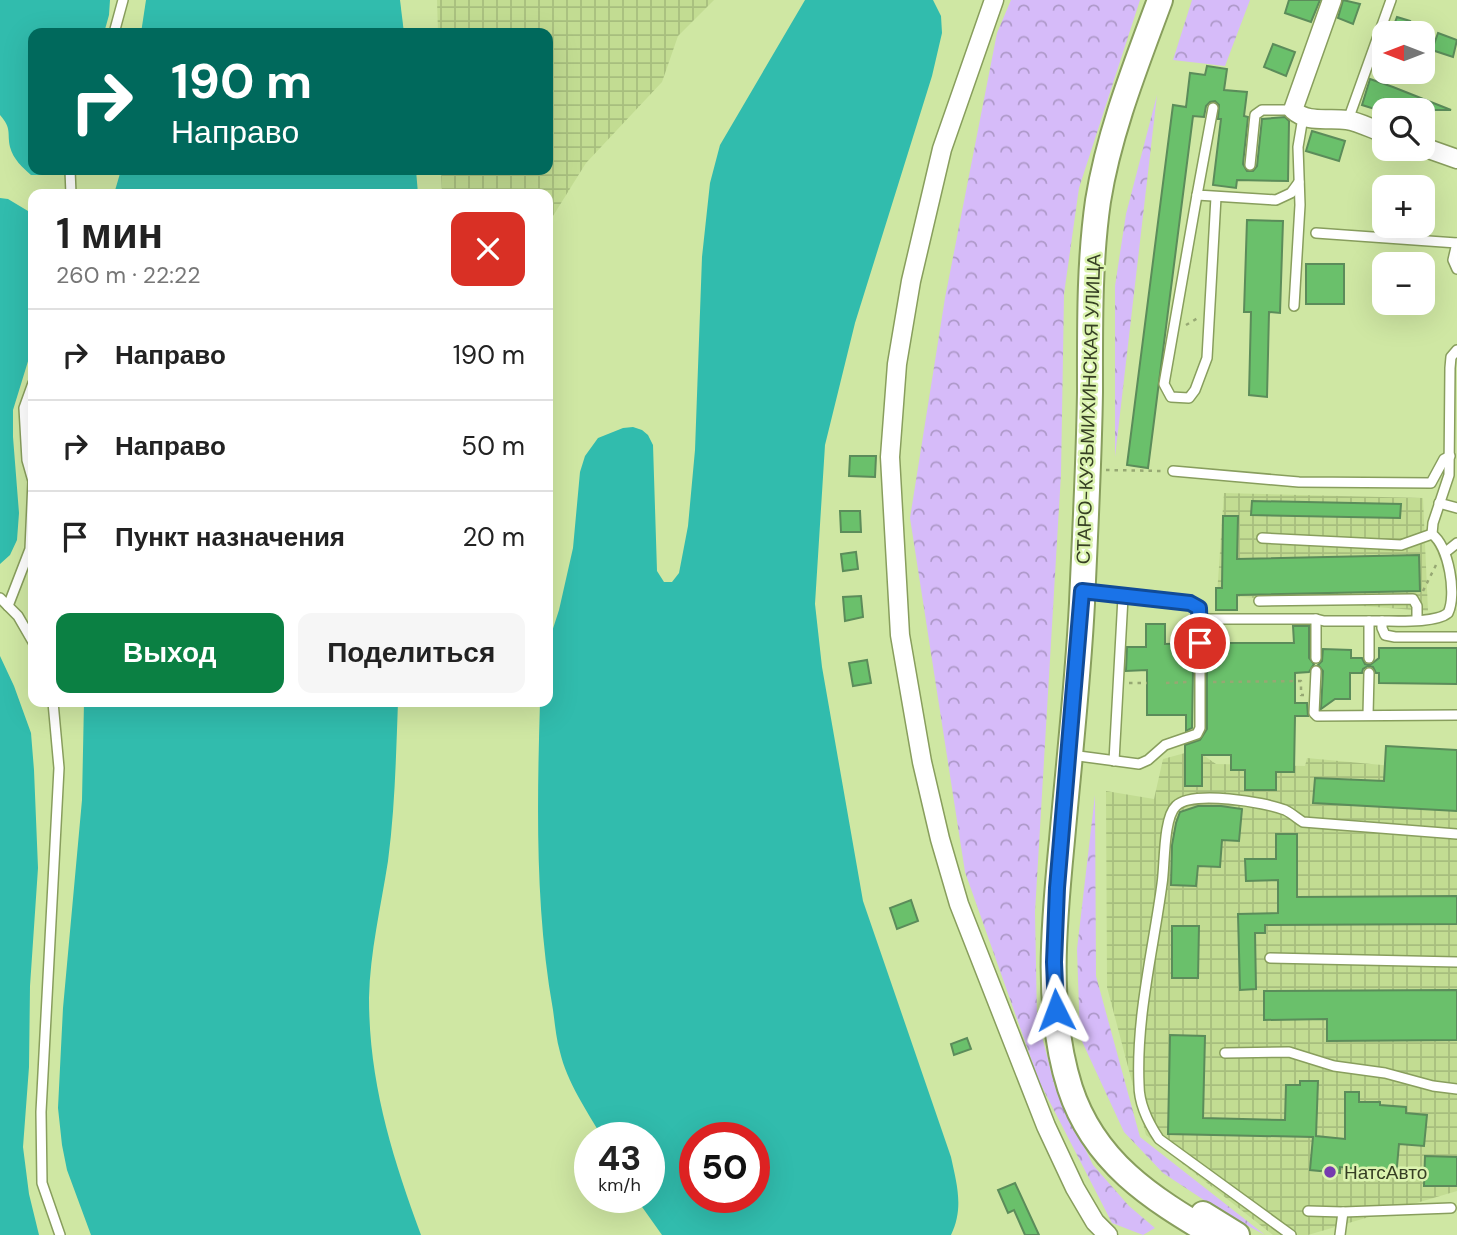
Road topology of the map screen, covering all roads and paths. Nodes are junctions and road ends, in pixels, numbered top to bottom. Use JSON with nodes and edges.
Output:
{"nodes":[{"id":1,"x":123,"y":0,"type":"edge"},
{"id":2,"x":994,"y":0,"type":"edge"},
{"id":3,"x":1160,"y":0,"type":"edge"},
{"id":4,"x":1332,"y":0,"type":"edge"},
{"id":5,"x":1391,"y":0,"type":"edge"},
{"id":6,"x":115,"y":28,"type":"edge"},
{"id":7,"x":1213,"y":108,"type":"dead end"},
{"id":8,"x":1298,"y":113,"type":"junction"},
{"id":9,"x":1348,"y":120,"type":"junction"},
{"id":10,"x":1372,"y":129,"type":"edge"},
{"id":11,"x":1435,"y":151,"type":"edge"},
{"id":12,"x":1457,"y":159,"type":"edge"},
{"id":13,"x":1250,"y":164,"type":"dead end"},
{"id":14,"x":1299,"y":182,"type":"junction"},
{"id":15,"x":1197,"y":195,"type":"junction"},
{"id":16,"x":1216,"y":197,"type":"junction"},
{"id":17,"x":1316,"y":233,"type":"dead end"},
{"id":18,"x":1457,"y":243,"type":"edge"},
{"id":19,"x":1457,"y":269,"type":"edge"},
{"id":20,"x":1294,"y":306,"type":"dead end"},
{"id":21,"x":1210,"y":312,"type":"junction"},
{"id":22,"x":1171,"y":333,"type":"junction"},
{"id":23,"x":1457,"y":350,"type":"edge"},
{"id":24,"x":28,"y":397,"type":"edge"},
{"id":25,"x":1450,"y":456,"type":"junction"},
{"id":26,"x":28,"y":464,"type":"edge"},
{"id":27,"x":1088,"y":468,"type":"junction"},
{"id":28,"x":1173,"y":471,"type":"joint"},
{"id":29,"x":1439,"y":503,"type":"junction"},
{"id":30,"x":1457,"y":508,"type":"edge"},
{"id":31,"x":1432,"y":534,"type":"junction"},
{"id":32,"x":1262,"y":538,"type":"dead end"},
{"id":33,"x":1457,"y":543,"type":"edge"},
{"id":34,"x":1447,"y":551,"type":"junction"},
{"id":35,"x":28,"y":554,"type":"edge"},
{"id":36,"x":1082,"y":591,"type":"junction"},
{"id":37,"x":1123,"y":597,"type":"junction"},
{"id":38,"x":0,"y":598,"type":"edge"},
{"id":39,"x":1413,"y":599,"type":"junction"},
{"id":40,"x":1259,"y":601,"type":"dead end"},
{"id":41,"x":8,"y":606,"type":"junction"},
{"id":42,"x":1200,"y":619,"type":"junction"},
{"id":43,"x":1316,"y":619,"type":"junction"},
{"id":44,"x":1417,"y":620,"type":"junction"},
{"id":45,"x":1369,"y":621,"type":"junction"},
{"id":46,"x":1382,"y":621,"type":"junction"},
{"id":47,"x":28,"y":633,"type":"edge"},
{"id":48,"x":1457,"y":637,"type":"edge"},
{"id":49,"x":1200,"y":643,"type":"dead end"},
{"id":50,"x":1316,"y":658,"type":"dead end"},
{"id":51,"x":1369,"y":658,"type":"dead end"},
{"id":52,"x":1315,"y":671,"type":"dead end"},
{"id":53,"x":1369,"y":673,"type":"dead end"},
{"id":54,"x":1200,"y":677,"type":"joint"},
{"id":55,"x":1166,"y":682,"type":"dead end"},
{"id":56,"x":1178,"y":682,"type":"dead end"},
{"id":57,"x":1118,"y":683,"type":"junction"},
{"id":58,"x":1147,"y":683,"type":"dead end"},
{"id":59,"x":1301,"y":695,"type":"dead end"},
{"id":60,"x":53,"y":707,"type":"edge"},
{"id":61,"x":1368,"y":715,"type":"junction"},
{"id":62,"x":1457,"y":715,"type":"edge"},
{"id":63,"x":1069,"y":755,"type":"junction"},
{"id":64,"x":1114,"y":761,"type":"junction"},
{"id":65,"x":1457,"y":834,"type":"edge"},
{"id":66,"x":1270,"y":958,"type":"dead end"},
{"id":67,"x":1457,"y":961,"type":"edge"},
{"id":68,"x":1225,"y":1053,"type":"dead end"},
{"id":69,"x":1457,"y":1089,"type":"edge"},
{"id":70,"x":1451,"y":1208,"type":"dead end"},
{"id":71,"x":1308,"y":1211,"type":"dead end"},
{"id":72,"x":1343,"y":1212,"type":"junction"},
{"id":73,"x":1214,"y":1232,"type":"edge"},
{"id":74,"x":60,"y":1235,"type":"edge"},
{"id":75,"x":1108,"y":1235,"type":"edge"},
{"id":76,"x":1291,"y":1235,"type":"edge"},
{"id":77,"x":1340,"y":1235,"type":"edge"}],
"edges":[{"from":1,"to":6,"type":"lane"},
{"from":2,"to":75,"type":"street"},
{"from":3,"to":27,"type":"main road","name":"СТАРО-КУЗЬМИХИНСКАЯ УЛИЦА"},
{"from":4,"to":8,"type":"street"},
{"from":5,"to":9,"type":"lane"},
{"from":7,"to":15,"type":"lane"},
{"from":8,"to":9,"type":"street"},
{"from":8,"to":13,"type":"lane"},
{"from":8,"to":14,"type":"lane"},
{"from":9,"to":10,"type":"street"},
{"from":11,"to":12,"type":"street"},
{"from":14,"to":16,"type":"lane"},
{"from":14,"to":20,"type":"lane"},
{"from":15,"to":16,"type":"lane"},
{"from":15,"to":22,"type":"lane"},
{"from":16,"to":21,"type":"lane"},
{"from":17,"to":18,"type":"lane"},
{"from":18,"to":19,"type":"lane"},
{"from":21,"to":22,"type":"path"},
{"from":21,"to":22,"type":"lane"},
{"from":23,"to":25,"type":"lane"},
{"from":24,"to":26,"type":"lane"},
{"from":25,"to":28,"type":"lane"},
{"from":25,"to":29,"type":"lane"},
{"from":27,"to":28,"type":"path"},
{"from":27,"to":36,"type":"main road","name":"СТАРО-КУЗЬМИХИНСКАЯ УЛИЦА"},
{"from":29,"to":30,"type":"lane"},
{"from":29,"to":31,"type":"lane"},
{"from":31,"to":32,"type":"lane"},
{"from":31,"to":34,"type":"lane"},
{"from":33,"to":34,"type":"lane"},
{"from":34,"to":39,"type":"path"},
{"from":34,"to":44,"type":"lane"},
{"from":35,"to":41,"type":"lane"},
{"from":36,"to":37,"type":"lane"},
{"from":36,"to":63,"type":"main road","name":"СТАРО-КУЗЬМИХИНСКАЯ УЛИЦА"},
{"from":37,"to":42,"type":"lane"},
{"from":37,"to":57,"type":"lane"},
{"from":38,"to":41,"type":"lane"},
{"from":39,"to":40,"type":"lane"},
{"from":39,"to":44,"type":"lane"},
{"from":41,"to":47,"type":"lane"},
{"from":42,"to":43,"type":"lane"},
{"from":42,"to":49,"type":"lane"},
{"from":43,"to":45,"type":"lane"},
{"from":43,"to":50,"type":"lane"},
{"from":44,"to":46,"type":"lane"},
{"from":45,"to":46,"type":"lane"},
{"from":45,"to":51,"type":"lane"},
{"from":46,"to":48,"type":"lane"},
{"from":52,"to":61,"type":"lane"},
{"from":53,"to":61,"type":"lane"},
{"from":54,"to":59,"type":"path"},
{"from":54,"to":64,"type":"lane"},
{"from":55,"to":56,"type":"path"},
{"from":57,"to":58,"type":"path"},
{"from":57,"to":64,"type":"lane"},
{"from":60,"to":74,"type":"lane"},
{"from":61,"to":62,"type":"lane"},
{"from":63,"to":64,"type":"lane"},
{"from":63,"to":73,"type":"main road","name":"СТАРО-КУЗЬМИХИНСКАЯ УЛИЦА"},
{"from":65,"to":76,"type":"lane"},
{"from":66,"to":67,"type":"lane"},
{"from":68,"to":69,"type":"lane"},
{"from":70,"to":72,"type":"lane"},
{"from":71,"to":72,"type":"lane"},
{"from":72,"to":77,"type":"lane"}]}
